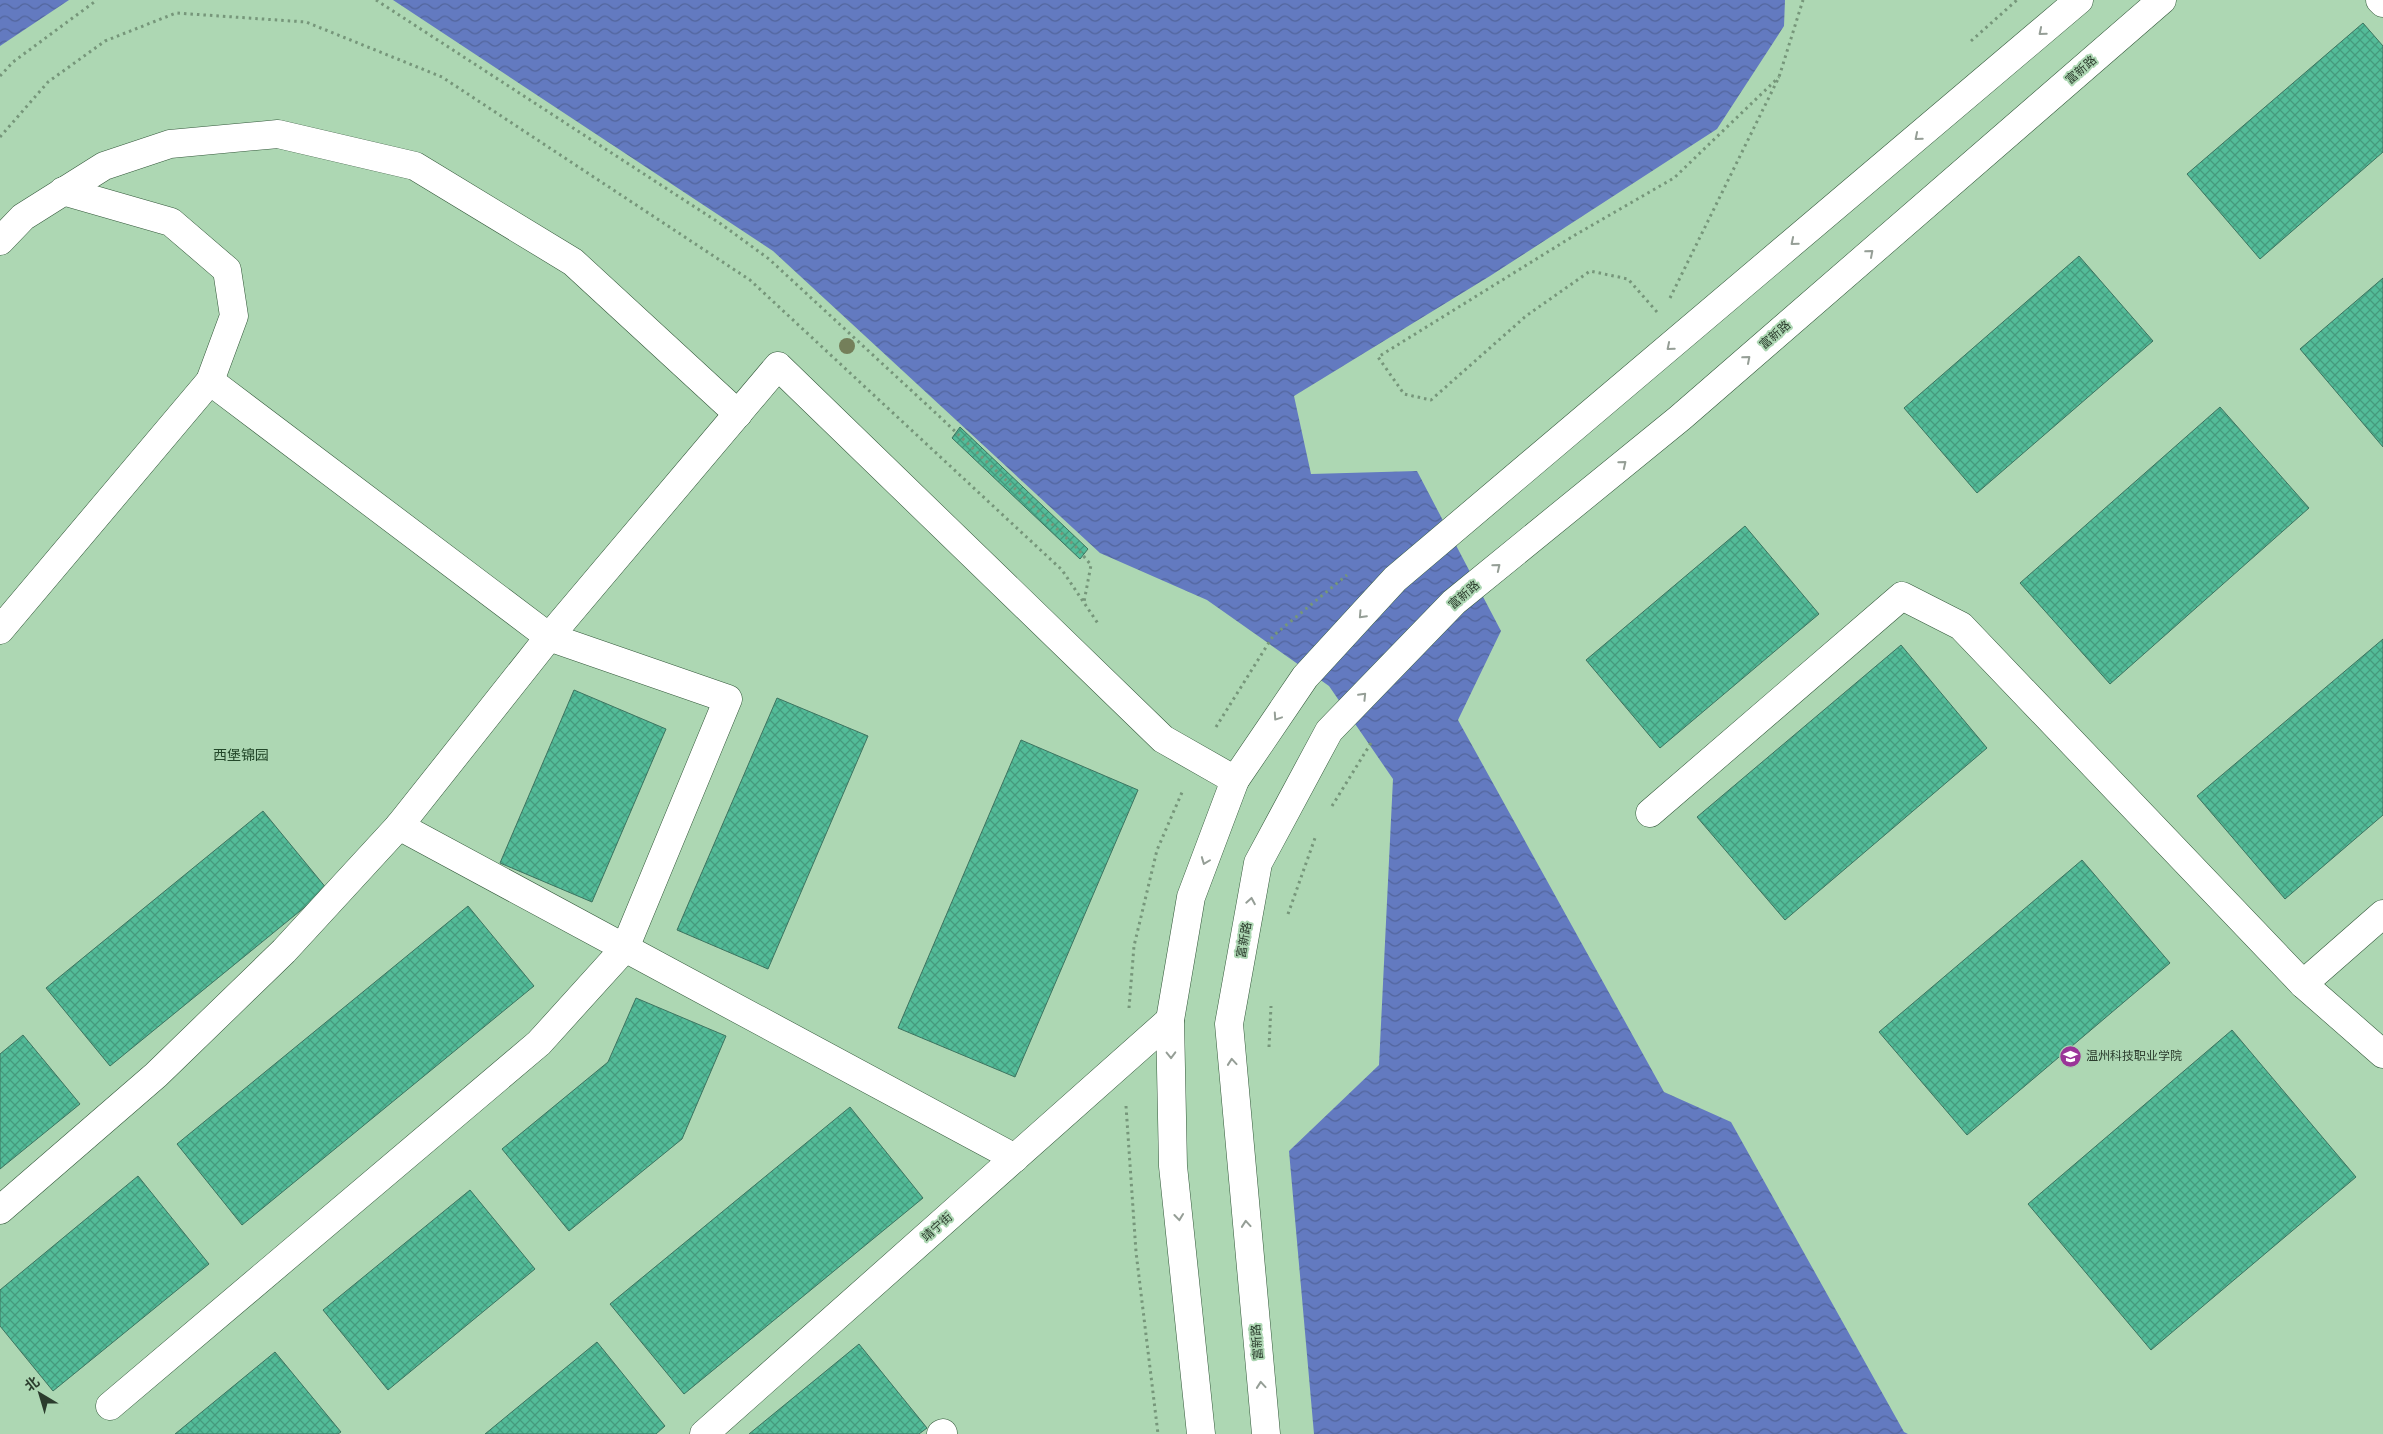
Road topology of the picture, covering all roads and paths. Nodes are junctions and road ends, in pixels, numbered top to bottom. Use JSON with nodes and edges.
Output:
{"nodes":[{"id":1,"x":97,"y":0,"type":"edge"},
{"id":2,"x":376,"y":0,"type":"edge"},
{"id":3,"x":1803,"y":0,"type":"edge"},
{"id":4,"x":2079,"y":0,"type":"edge"},
{"id":5,"x":2162,"y":0,"type":"edge"},
{"id":6,"x":2380,"y":0,"type":"edge"},
{"id":7,"x":2383,"y":3,"type":"edge"},
{"id":8,"x":0,"y":76,"type":"edge"},
{"id":9,"x":1779,"y":76,"type":"junction"},
{"id":10,"x":63,"y":191,"type":"junction"},
{"id":11,"x":0,"y":241,"type":"edge"},
{"id":12,"x":1669,"y":298,"type":"dead end"},
{"id":13,"x":1660,"y":316,"type":"dead end"},
{"id":14,"x":210,"y":381,"type":"junction"},
{"id":15,"x":738,"y":414,"type":"junction"},
{"id":16,"x":1354,"y":569,"type":"dead end"},
{"id":17,"x":1084,"y":602,"type":"dead end"},
{"id":18,"x":0,"y":630,"type":"edge"},
{"id":19,"x":1273,"y":636,"type":"dead end"},
{"id":20,"x":549,"y":637,"type":"junction"},
{"id":21,"x":1371,"y":742,"type":"dead end"},
{"id":22,"x":1235,"y":780,"type":"junction"},
{"id":23,"x":1331,"y":808,"type":"dead end"},
{"id":24,"x":1650,"y":813,"type":"dead end"},
{"id":25,"x":399,"y":826,"type":"junction"},
{"id":26,"x":1317,"y":833,"type":"dead end"},
{"id":27,"x":2383,"y":914,"type":"edge"},
{"id":28,"x":1286,"y":918,"type":"dead end"},
{"id":29,"x":626,"y":948,"type":"junction"},
{"id":30,"x":2303,"y":984,"type":"junction"},
{"id":31,"x":1271,"y":1000,"type":"dead end"},
{"id":32,"x":1170,"y":1020,"type":"junction"},
{"id":33,"x":1269,"y":1049,"type":"dead end"},
{"id":34,"x":2383,"y":1054,"type":"edge"},
{"id":35,"x":1015,"y":1158,"type":"junction"},
{"id":36,"x":0,"y":1210,"type":"edge"},
{"id":37,"x":110,"y":1406,"type":"dead end"},
{"id":38,"x":704,"y":1434,"type":"edge"},
{"id":39,"x":1201,"y":1434,"type":"edge"},
{"id":40,"x":1266,"y":1434,"type":"edge"}],
"edges":[{"from":1,"to":8,"type":"path"},
{"from":2,"to":17,"type":"path"},
{"from":3,"to":9,"type":"path"},
{"from":4,"to":22,"type":"street","one_way":true},
{"from":40,"to":5,"type":"street","name":"富新路","one_way":true},
{"from":6,"to":7,"type":"street"},
{"from":9,"to":12,"type":"path"},
{"from":9,"to":13,"type":"path"},
{"from":10,"to":11,"type":"street"},
{"from":10,"to":14,"type":"street"},
{"from":10,"to":15,"type":"street"},
{"from":14,"to":18,"type":"street"},
{"from":14,"to":20,"type":"street"},
{"from":15,"to":20,"type":"street"},
{"from":15,"to":22,"type":"street"},
{"from":16,"to":19,"type":"path"},
{"from":20,"to":25,"type":"street"},
{"from":20,"to":29,"type":"street"},
{"from":21,"to":23,"type":"path"},
{"from":22,"to":32,"type":"street","one_way":true},
{"from":24,"to":30,"type":"street"},
{"from":25,"to":29,"type":"street"},
{"from":25,"to":36,"type":"street"},
{"from":26,"to":28,"type":"path"},
{"from":27,"to":30,"type":"street"},
{"from":29,"to":35,"type":"street"},
{"from":29,"to":37,"type":"street"},
{"from":30,"to":34,"type":"street"},
{"from":31,"to":33,"type":"path"},
{"from":32,"to":35,"type":"street","name":"靖宁街"},
{"from":32,"to":39,"type":"street","one_way":true},
{"from":35,"to":38,"type":"street","name":"靖宁街"}]}
